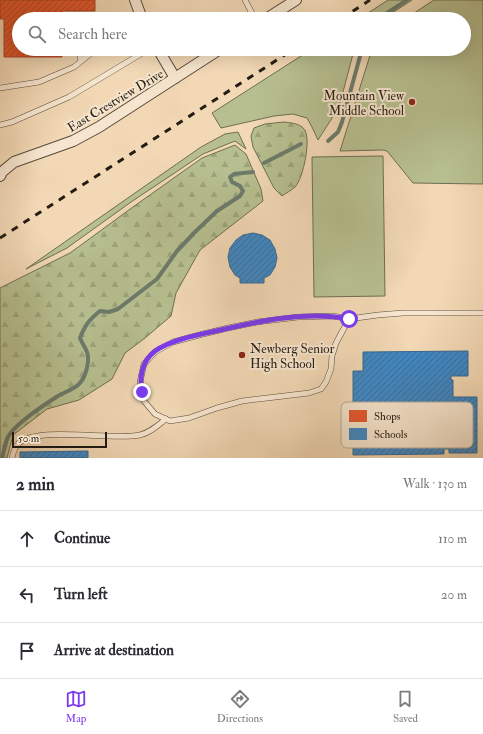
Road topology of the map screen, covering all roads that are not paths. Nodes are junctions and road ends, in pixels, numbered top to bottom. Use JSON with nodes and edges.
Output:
{"nodes":[{"id":1,"x":135,"y":0,"type":"edge"},
{"id":2,"x":245,"y":0,"type":"edge"},
{"id":3,"x":296,"y":0,"type":"edge"},
{"id":4,"x":139,"y":12,"type":"edge"},
{"id":5,"x":251,"y":12,"type":"edge"},
{"id":6,"x":277,"y":12,"type":"edge"},
{"id":7,"x":81,"y":56,"type":"edge"},
{"id":8,"x":87,"y":56,"type":"edge"},
{"id":9,"x":137,"y":56,"type":"edge"},
{"id":10,"x":162,"y":56,"type":"edge"},
{"id":11,"x":209,"y":56,"type":"edge"},
{"id":12,"x":81,"y":61,"type":"junction"},
{"id":13,"x":175,"y":78,"type":"junction"},
{"id":14,"x":0,"y":88,"type":"edge"},
{"id":15,"x":0,"y":125,"type":"edge"},
{"id":16,"x":0,"y":176,"type":"edge"},
{"id":17,"x":483,"y":313,"type":"edge"},
{"id":18,"x":349,"y":319,"type":"junction"},
{"id":19,"x":166,"y":419,"type":"junction"},
{"id":20,"x":12,"y":458,"type":"edge"}],
"edges":[{"from":1,"to":4,"type":"street"},
{"from":2,"to":5,"type":"lane"},
{"from":3,"to":6,"type":"street"},
{"from":7,"to":12,"type":"lane"},
{"from":8,"to":12,"type":"lane"},
{"from":9,"to":15,"type":"lane"},
{"from":10,"to":13,"type":"street"},
{"from":11,"to":13,"type":"street","name":"East Crestview Drive"},
{"from":12,"to":14,"type":"lane"},
{"from":13,"to":16,"type":"street","name":"East Crestview Drive"},
{"from":17,"to":18,"type":"lane"},
{"from":18,"to":19,"type":"lane"},
{"from":18,"to":19,"type":"lane"},
{"from":19,"to":20,"type":"lane"}]}
